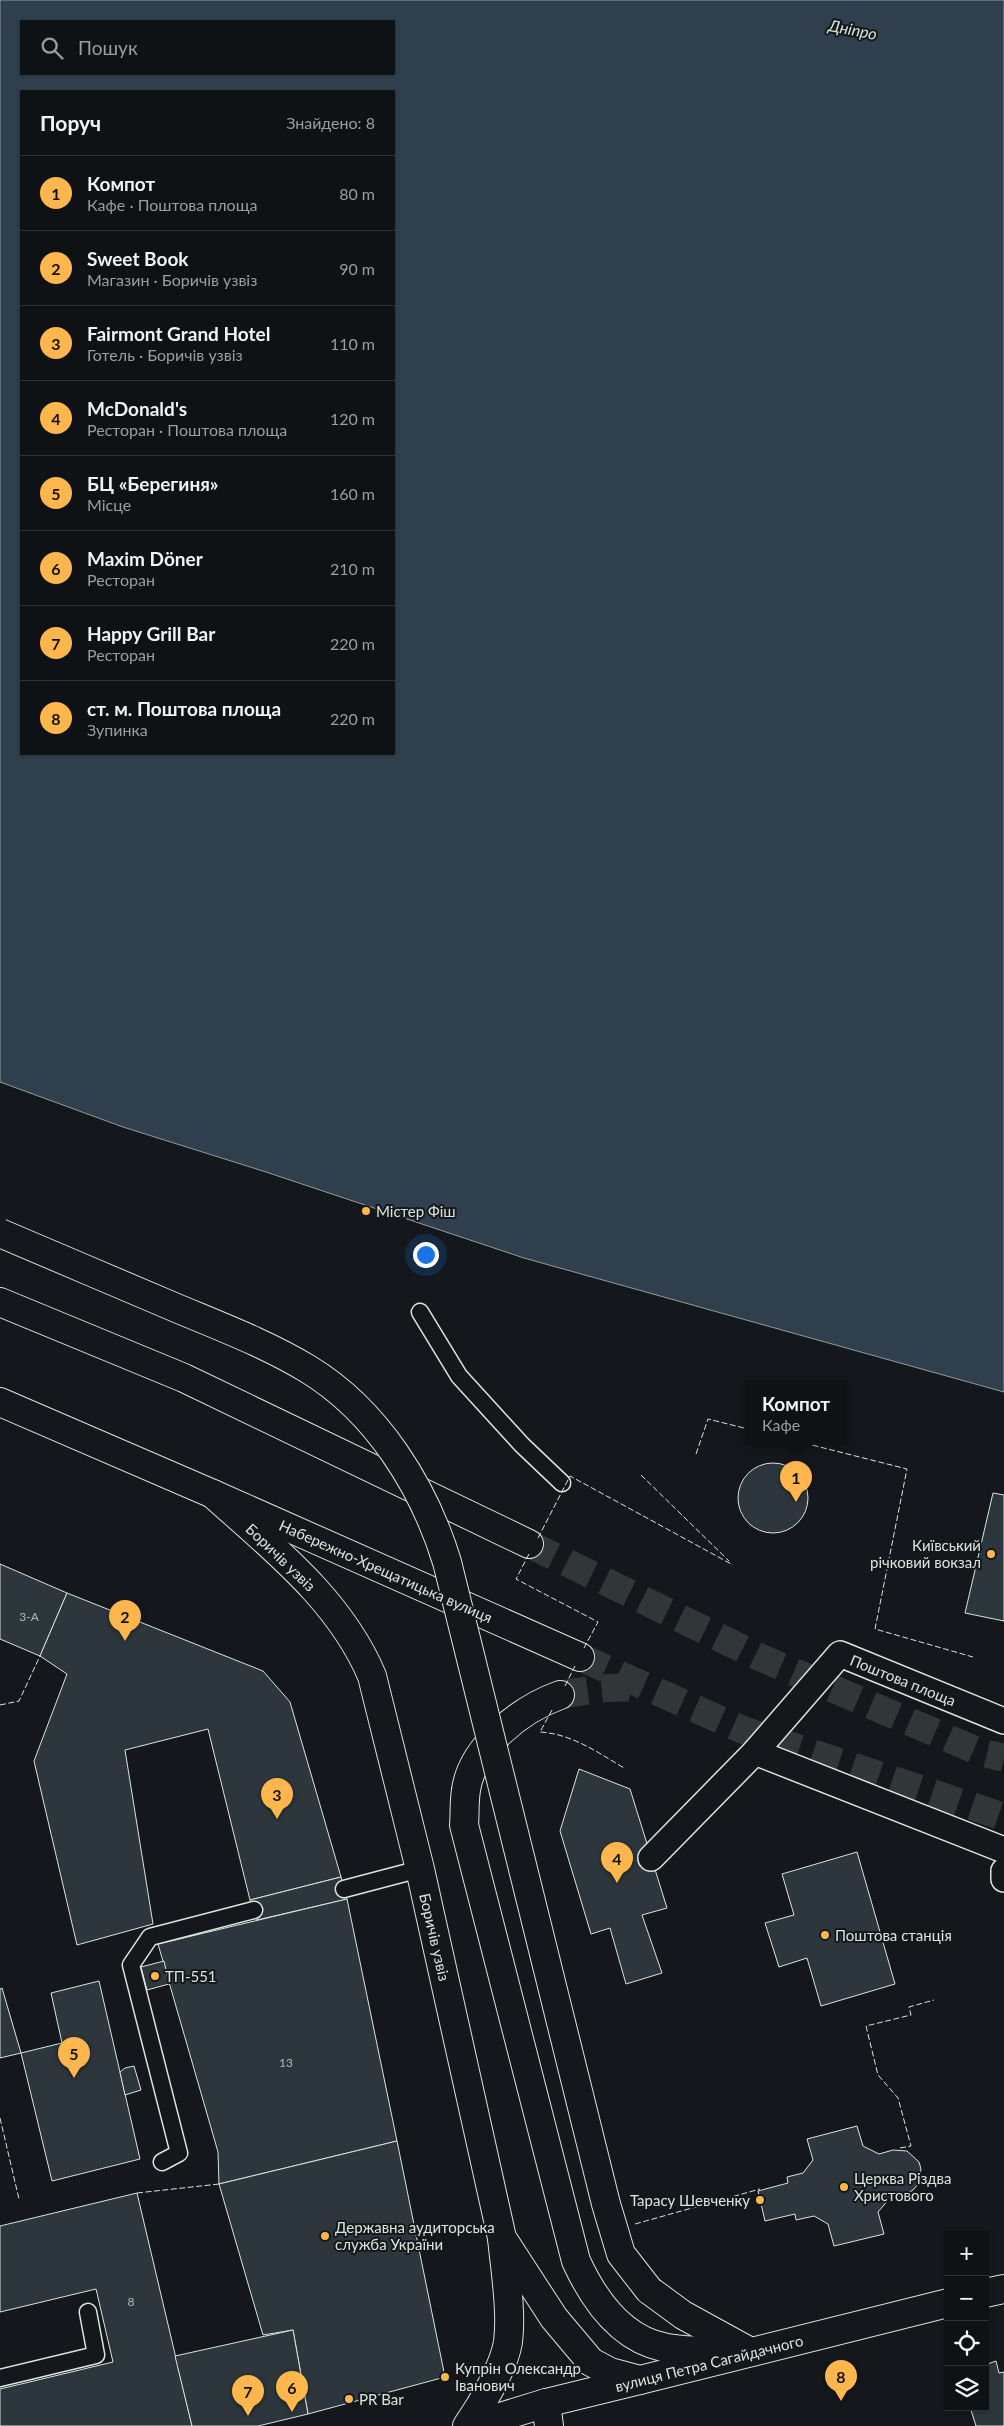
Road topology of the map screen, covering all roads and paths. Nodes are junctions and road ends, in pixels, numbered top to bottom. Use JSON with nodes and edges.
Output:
{"nodes":[{"id":1,"x":0,"y":1233,"type":"edge"},
{"id":2,"x":0,"y":1302,"type":"edge"},
{"id":3,"x":420,"y":1312,"type":"dead end"},
{"id":4,"x":0,"y":1402,"type":"edge"},
{"id":5,"x":562,"y":1483,"type":"dead end"},
{"id":6,"x":214,"y":1494,"type":"junction"},
{"id":7,"x":529,"y":1544,"type":"tunnel mouth"},
{"id":8,"x":580,"y":1657,"type":"tunnel mouth"},
{"id":9,"x":560,"y":1695,"type":"tunnel mouth"},
{"id":10,"x":1004,"y":1721,"type":"edge"},
{"id":11,"x":755,"y":1752,"type":"junction"},
{"id":12,"x":1004,"y":1850,"type":"edge"},
{"id":13,"x":651,"y":1858,"type":"dead end"},
{"id":14,"x":420,"y":1869,"type":"junction"},
{"id":15,"x":1004,"y":1870,"type":"edge"},
{"id":16,"x":1004,"y":1879,"type":"edge"},
{"id":17,"x":344,"y":1889,"type":"dead end"},
{"id":18,"x":254,"y":1910,"type":"dead end"},
{"id":19,"x":162,"y":2162,"type":"dead end"},
{"id":20,"x":502,"y":2238,"type":"junction"},
{"id":21,"x":1004,"y":2289,"type":"edge"},
{"id":22,"x":989,"y":2292,"type":"edge"},
{"id":23,"x":944,"y":2304,"type":"edge"},
{"id":24,"x":88,"y":2312,"type":"dead end"},
{"id":25,"x":750,"y":2352,"type":"junction"},
{"id":26,"x":0,"y":2378,"type":"edge"},
{"id":27,"x":640,"y":2380,"type":"junction"},
{"id":28,"x":548,"y":2415,"type":"edge"},
{"id":29,"x":467,"y":2426,"type":"edge"},
{"id":30,"x":471,"y":2426,"type":"edge"}],
"edges":[{"from":1,"to":25,"type":"main road","bridge":true},
{"from":2,"to":7,"type":"main road"},
{"from":3,"to":5,"type":"lane"},
{"from":4,"to":6,"type":"main road","name":"Набережно-Хрещатицька вулиця"},
{"from":6,"to":8,"type":"main road","name":"Набережно-Хрещатицька вулиця"},
{"from":6,"to":14,"type":"main road","name":"Боричів узвіз"},
{"from":9,"to":25,"type":"main road"},
{"from":10,"to":11,"type":"street","name":"Поштова площа"},
{"from":11,"to":12,"type":"street"},
{"from":11,"to":13,"type":"street","name":"Поштова площа"},
{"from":14,"to":17,"type":"lane"},
{"from":14,"to":20,"type":"main road","name":"Боричів узвіз"},
{"from":15,"to":16,"type":"street"},
{"from":18,"to":19,"type":"lane"},
{"from":20,"to":27,"type":"main road","name":"Боричів узвіз"},
{"from":20,"to":29,"type":"main road"},
{"from":21,"to":22,"type":"main road"},
{"from":23,"to":25,"type":"main road","name":"вулиця Петра Сагайдачного"},
{"from":24,"to":26,"type":"lane"},
{"from":25,"to":27,"type":"main road","name":"вулиця Петра Сагайдачного"},
{"from":27,"to":28,"type":"main road","name":"вулиця Петра Сагайдачного"},
{"from":28,"to":30,"type":"main road","name":"вулиця Петра Сагайдачного"}]}
